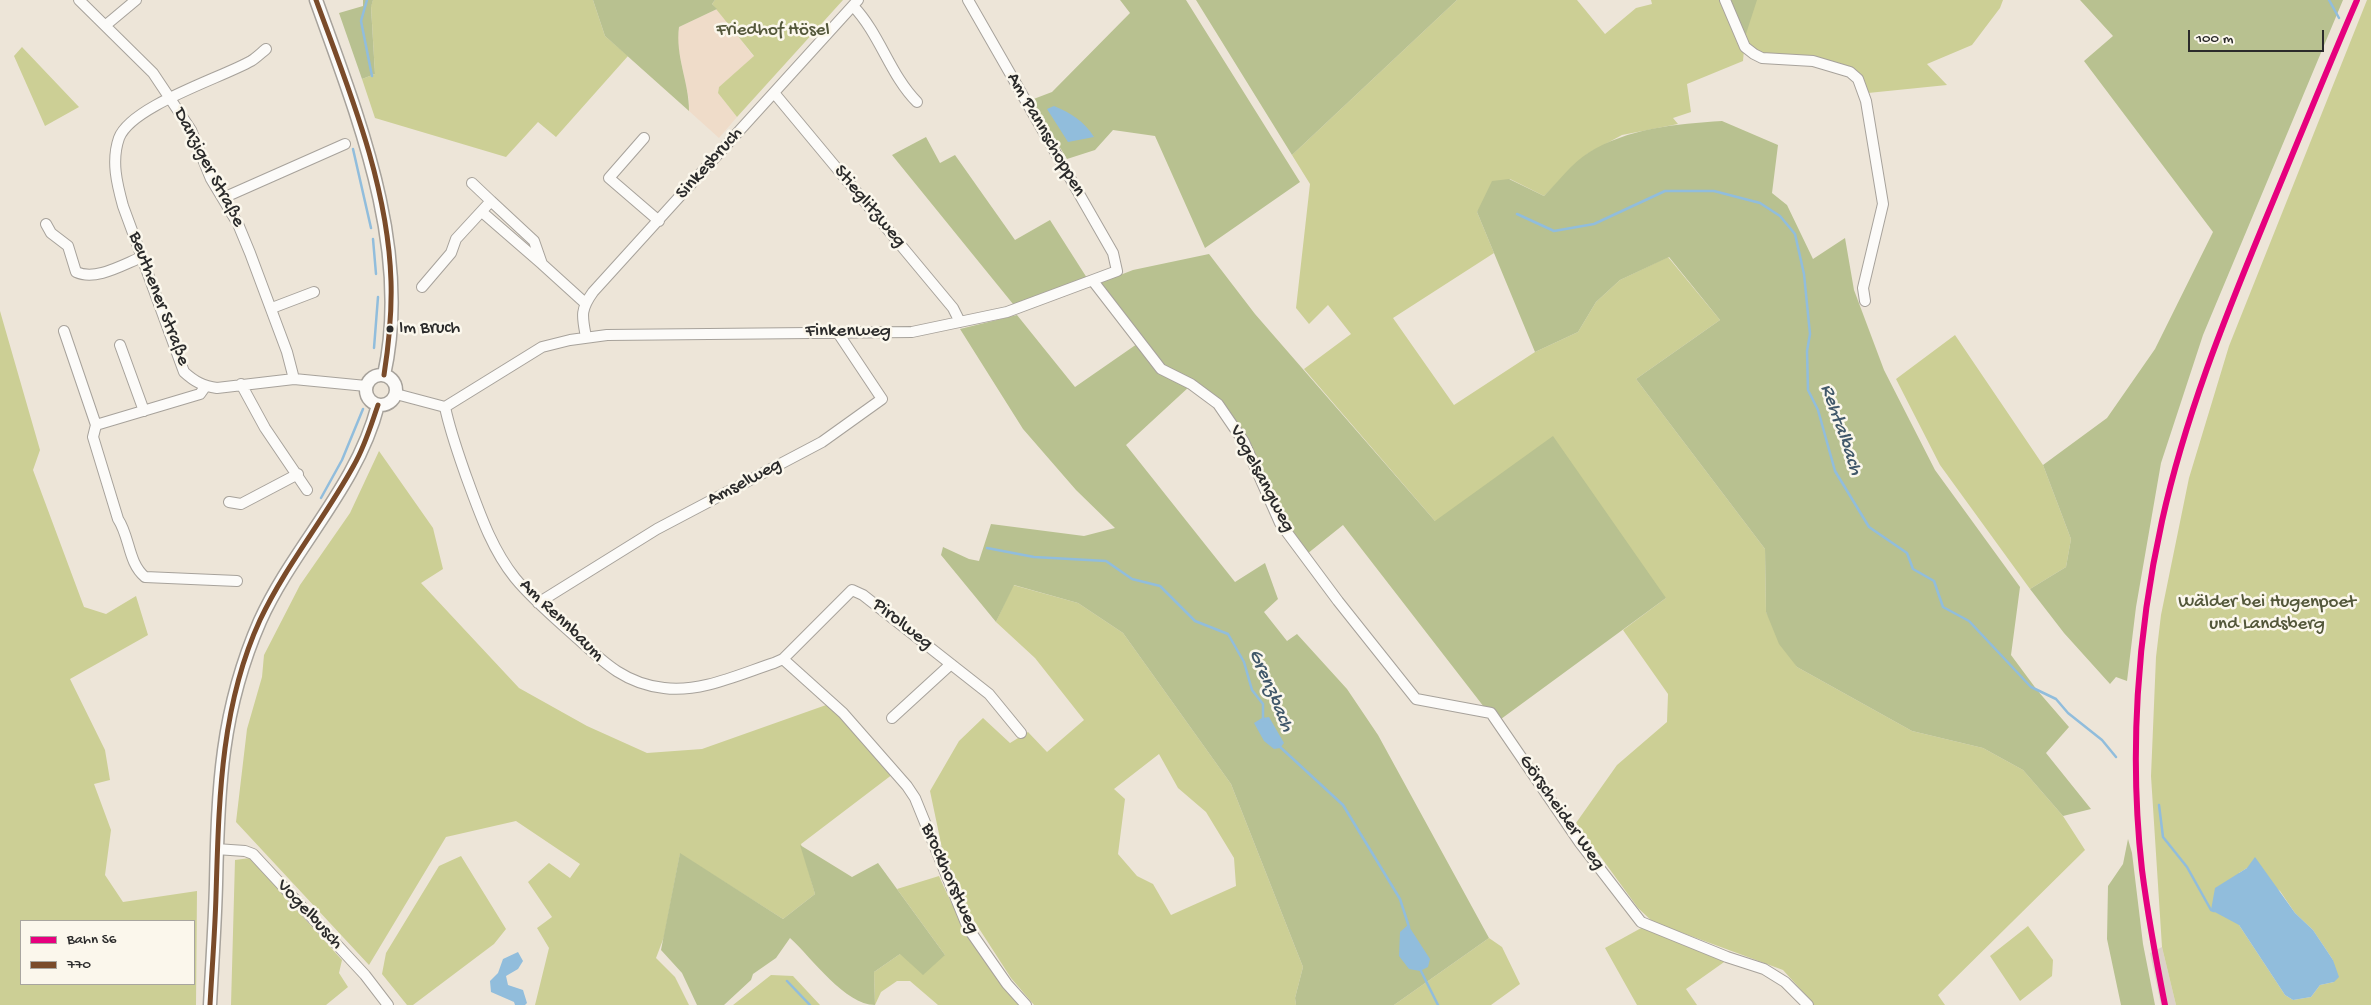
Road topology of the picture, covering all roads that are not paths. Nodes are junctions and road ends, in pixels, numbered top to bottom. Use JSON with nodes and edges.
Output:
{"nodes":[{"id":1,"x":79,"y":0,"type":"edge"},
{"id":2,"x":136,"y":0,"type":"edge"},
{"id":3,"x":316,"y":0,"type":"edge"},
{"id":4,"x":968,"y":0,"type":"edge"},
{"id":5,"x":1725,"y":0,"type":"edge"},
{"id":6,"x":856,"y":3,"type":"edge"},
{"id":7,"x":106,"y":26,"type":"junction"},
{"id":8,"x":266,"y":49,"type":"dead end"},
{"id":9,"x":775,"y":94,"type":"junction"},
{"id":10,"x":170,"y":98,"type":"junction"},
{"id":11,"x":918,"y":102,"type":"dead end"},
{"id":12,"x":644,"y":138,"type":"dead end"},
{"id":13,"x":345,"y":144,"type":"dead end"},
{"id":14,"x":472,"y":183,"type":"dead end"},
{"id":15,"x":223,"y":198,"type":"junction"},
{"id":16,"x":491,"y":201,"type":"junction"},
{"id":17,"x":482,"y":212,"type":"junction"},
{"id":18,"x":659,"y":222,"type":"junction"},
{"id":19,"x":46,"y":224,"type":"dead end"},
{"id":20,"x":142,"y":257,"type":"junction"},
{"id":21,"x":542,"y":264,"type":"junction"},
{"id":22,"x":1117,"y":271,"type":"joint"},
{"id":23,"x":1092,"y":281,"type":"junction"},
{"id":24,"x":422,"y":288,"type":"dead end"},
{"id":25,"x":314,"y":292,"type":"dead end"},
{"id":26,"x":1865,"y":301,"type":"dead end"},
{"id":27,"x":585,"y":303,"type":"junction"},
{"id":28,"x":272,"y":308,"type":"junction"},
{"id":29,"x":960,"y":322,"type":"junction"},
{"id":30,"x":64,"y":332,"type":"dead end"},
{"id":31,"x":838,"y":333,"type":"junction"},
{"id":32,"x":586,"y":337,"type":"junction"},
{"id":33,"x":120,"y":345,"type":"dead end"},
{"id":34,"x":384,"y":375,"type":"junction"},
{"id":35,"x":294,"y":379,"type":"junction"},
{"id":36,"x":241,"y":384,"type":"junction"},
{"id":37,"x":366,"y":386,"type":"junction"},
{"id":38,"x":205,"y":387,"type":"junction"},
{"id":39,"x":396,"y":394,"type":"junction"},
{"id":40,"x":378,"y":406,"type":"junction"},
{"id":41,"x":445,"y":407,"type":"junction"},
{"id":42,"x":144,"y":411,"type":"junction"},
{"id":43,"x":96,"y":425,"type":"junction"},
{"id":44,"x":298,"y":474,"type":"junction"},
{"id":45,"x":307,"y":490,"type":"dead end"},
{"id":46,"x":229,"y":502,"type":"dead end"},
{"id":47,"x":237,"y":581,"type":"dead end"},
{"id":48,"x":852,"y":590,"type":"joint"},
{"id":49,"x":1338,"y":601,"type":"joint"},
{"id":50,"x":538,"y":603,"type":"junction"},
{"id":51,"x":782,"y":659,"type":"junction"},
{"id":52,"x":951,"y":664,"type":"junction"},
{"id":53,"x":892,"y":718,"type":"dead end"},
{"id":54,"x":1021,"y":733,"type":"dead end"},
{"id":55,"x":216,"y":848,"type":"junction"},
{"id":56,"x":210,"y":1005,"type":"edge"},
{"id":57,"x":388,"y":1005,"type":"edge"},
{"id":58,"x":1026,"y":1005,"type":"edge"},
{"id":59,"x":1808,"y":1005,"type":"edge"}],
"edges":[{"from":1,"to":7,"type":"street","name":"Danziger Straße"},
{"from":2,"to":7,"type":"street"},
{"from":3,"to":34,"type":"main road"},
{"from":4,"to":22,"type":"street","name":"Am Pannschoppen"},
{"from":5,"to":26,"type":"street"},
{"from":6,"to":9,"type":"street","name":"Sinkesbruch"},
{"from":6,"to":11,"type":"street"},
{"from":7,"to":10,"type":"street","name":"Danziger Straße"},
{"from":8,"to":10,"type":"street","name":"Beuthener Straße"},
{"from":9,"to":18,"type":"street","name":"Sinkesbruch"},
{"from":9,"to":29,"type":"street","name":"Stieglitzweg"},
{"from":10,"to":15,"type":"street","name":"Danziger Straße"},
{"from":10,"to":20,"type":"street","name":"Beuthener Straße"},
{"from":12,"to":18,"type":"street"},
{"from":13,"to":15,"type":"street"},
{"from":14,"to":16,"type":"street"},
{"from":15,"to":28,"type":"street","name":"Danziger Straße"},
{"from":16,"to":17,"type":"street"},
{"from":16,"to":21,"type":"street"},
{"from":17,"to":21,"type":"street"},
{"from":17,"to":24,"type":"street"},
{"from":18,"to":27,"type":"street","name":"Sinkesbruch"},
{"from":19,"to":20,"type":"street"},
{"from":20,"to":38,"type":"street","name":"Beuthener Straße"},
{"from":21,"to":27,"type":"street"},
{"from":22,"to":23,"type":"street","name":"Finkenweg"},
{"from":23,"to":29,"type":"street","name":"Finkenweg"},
{"from":23,"to":49,"type":"street","name":"Vogelsangweg"},
{"from":25,"to":28,"type":"street"},
{"from":27,"to":32,"type":"street"},
{"from":28,"to":35,"type":"street","name":"Danziger Straße"},
{"from":29,"to":31,"type":"street","name":"Finkenweg"},
{"from":30,"to":43,"type":"street"},
{"from":31,"to":32,"type":"street","name":"Finkenweg"},
{"from":31,"to":50,"type":"street","name":"Amselweg"},
{"from":32,"to":41,"type":"street","name":"Finkenweg"},
{"from":33,"to":42,"type":"street"},
{"from":34,"to":37,"type":"main road"},
{"from":34,"to":39,"type":"main road"},
{"from":35,"to":36,"type":"street","name":"Beuthener Straße"},
{"from":35,"to":37,"type":"street","name":"Beuthener Straße"},
{"from":36,"to":38,"type":"street","name":"Beuthener Straße"},
{"from":36,"to":44,"type":"street"},
{"from":37,"to":40,"type":"main road"},
{"from":38,"to":42,"type":"street"},
{"from":39,"to":40,"type":"main road"},
{"from":39,"to":41,"type":"street"},
{"from":40,"to":55,"type":"main road"},
{"from":41,"to":50,"type":"street","name":"Am Rennbaum"},
{"from":42,"to":43,"type":"street"},
{"from":43,"to":47,"type":"street"},
{"from":44,"to":45,"type":"street"},
{"from":44,"to":46,"type":"street"},
{"from":48,"to":51,"type":"street","name":"Am Rennbaum"},
{"from":48,"to":52,"type":"street","name":"Pirolweg"},
{"from":49,"to":59,"type":"street","name":"Görscheider Weg"},
{"from":50,"to":51,"type":"street","name":"Am Rennbaum"},
{"from":51,"to":58,"type":"street","name":"Brockhorstweg"},
{"from":52,"to":53,"type":"street","name":"Pirolweg"},
{"from":52,"to":54,"type":"street","name":"Pirolweg"},
{"from":55,"to":56,"type":"main road"},
{"from":55,"to":57,"type":"street","name":"Vogelbusch"}]}
